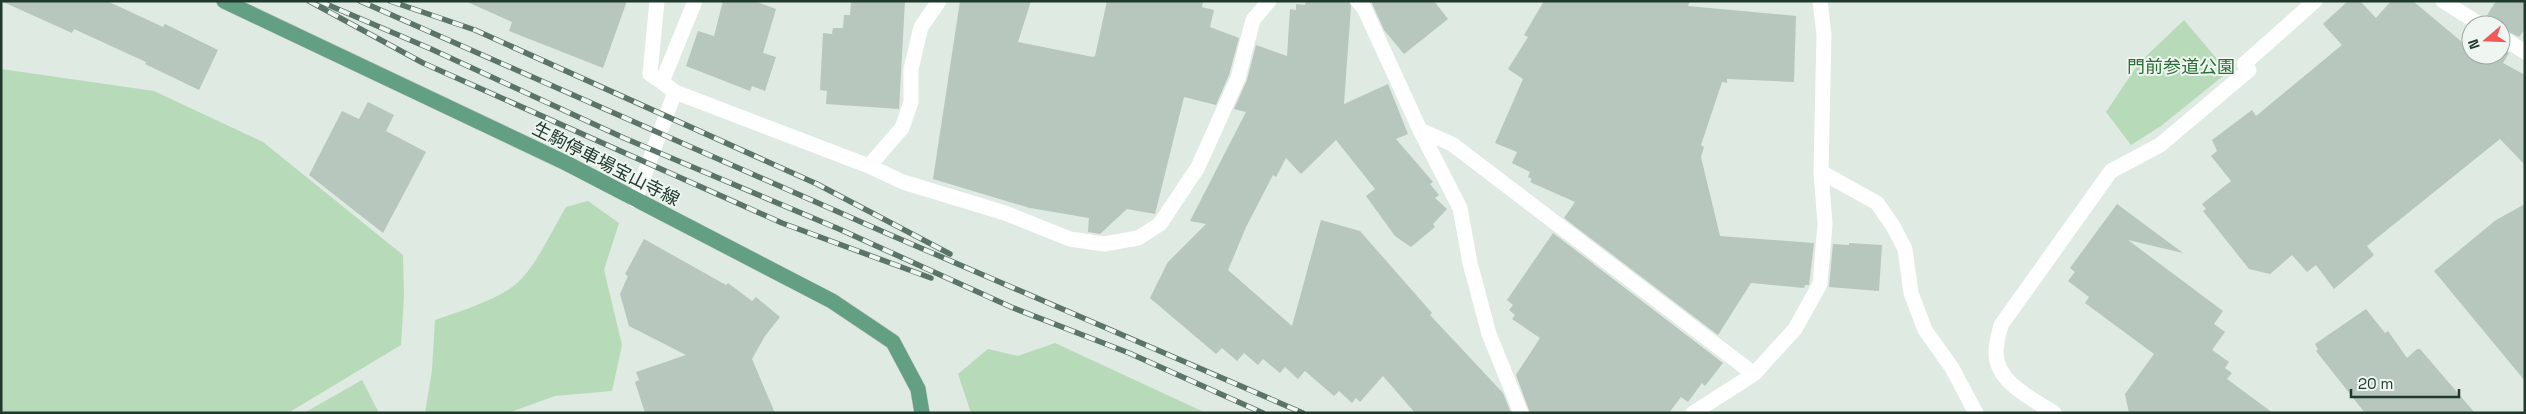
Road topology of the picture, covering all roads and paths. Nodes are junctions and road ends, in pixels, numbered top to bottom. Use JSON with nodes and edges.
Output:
{"nodes":[{"id":1,"x":224,"y":1,"type":"edge"},
{"id":2,"x":657,"y":1,"type":"edge"},
{"id":3,"x":695,"y":1,"type":"edge"},
{"id":4,"x":939,"y":1,"type":"edge"},
{"id":5,"x":1269,"y":1,"type":"edge"},
{"id":6,"x":1358,"y":1,"type":"edge"},
{"id":7,"x":1820,"y":1,"type":"edge"},
{"id":8,"x":2314,"y":1,"type":"edge"},
{"id":9,"x":2443,"y":1,"type":"edge"},
{"id":10,"x":2465,"y":15,"type":"edge"},
{"id":11,"x":2511,"y":43,"type":"edge"},
{"id":12,"x":2525,"y":52,"type":"edge"},
{"id":13,"x":662,"y":82,"type":"junction"},
{"id":14,"x":675,"y":92,"type":"junction"},
{"id":15,"x":1420,"y":130,"type":"junction"},
{"id":16,"x":869,"y":166,"type":"junction"},
{"id":17,"x":1821,"y":172,"type":"junction"},
{"id":18,"x":635,"y":200,"type":"junction"},
{"id":19,"x":1754,"y":374,"type":"junction"},
{"id":20,"x":922,"y":413,"type":"edge"},
{"id":21,"x":1521,"y":413,"type":"edge"},
{"id":22,"x":1693,"y":413,"type":"edge"},
{"id":23,"x":1976,"y":413,"type":"edge"},
{"id":24,"x":2054,"y":413,"type":"edge"}],
"edges":[{"from":1,"to":18,"type":"main road","name":"生駒停車場宝山寺線"},
{"from":2,"to":13,"type":"street"},
{"from":3,"to":13,"type":"street"},
{"from":4,"to":16,"type":"street"},
{"from":5,"to":16,"type":"street"},
{"from":6,"to":15,"type":"street"},
{"from":7,"to":17,"type":"street"},
{"from":8,"to":24,"type":"street"},
{"from":9,"to":10,"type":"street"},
{"from":11,"to":12,"type":"street"},
{"from":13,"to":14,"type":"street"},
{"from":14,"to":16,"type":"street"},
{"from":14,"to":18,"type":"street"},
{"from":15,"to":19,"type":"street"},
{"from":15,"to":21,"type":"street"},
{"from":17,"to":19,"type":"street"},
{"from":17,"to":23,"type":"street"},
{"from":18,"to":20,"type":"main road","name":"生駒停車場宝山寺線"},
{"from":19,"to":22,"type":"street"}]}
